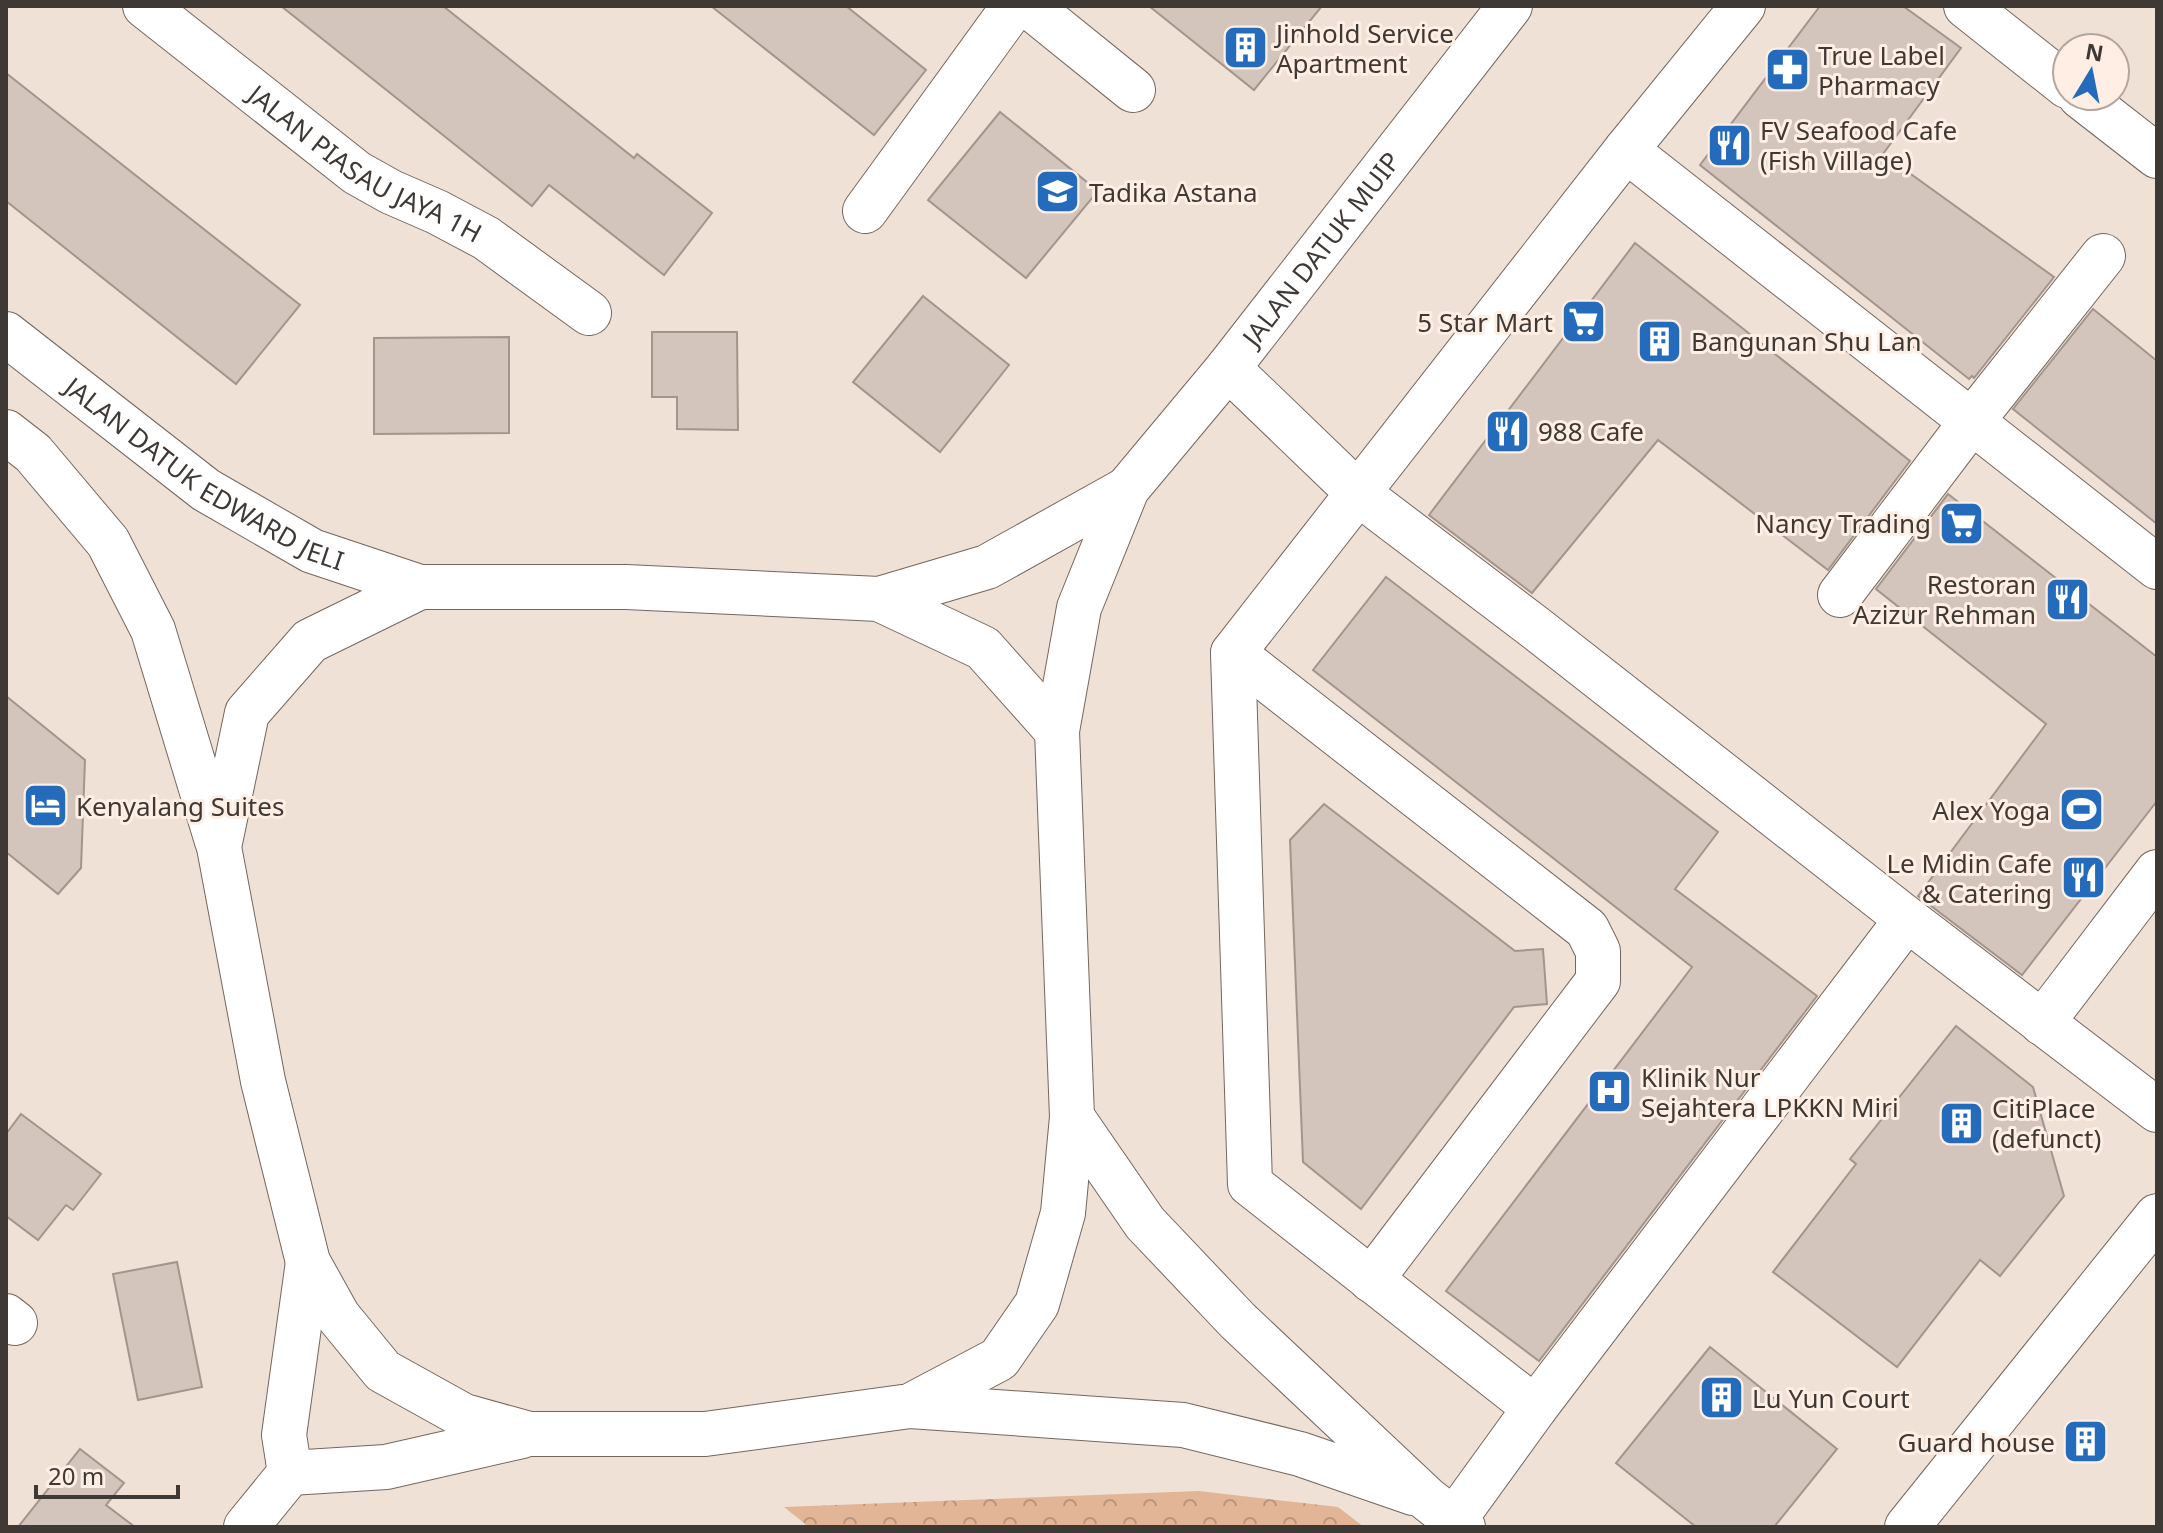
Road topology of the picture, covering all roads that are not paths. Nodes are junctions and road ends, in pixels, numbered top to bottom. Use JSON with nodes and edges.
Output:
{"nodes":[{"id":1,"x":145,"y":6,"type":"edge"},
{"id":2,"x":1014,"y":6,"type":"edge"},
{"id":3,"x":1029,"y":6,"type":"edge"},
{"id":4,"x":1510,"y":6,"type":"edge"},
{"id":5,"x":1743,"y":6,"type":"edge"},
{"id":6,"x":1966,"y":6,"type":"edge"},
{"id":7,"x":2051,"y":73,"type":"edge"},
{"id":8,"x":1133,"y":90,"type":"dead end"},
{"id":9,"x":2101,"y":112,"type":"edge"},
{"id":10,"x":1626,"y":150,"type":"junction"},
{"id":11,"x":2157,"y":156,"type":"edge"},
{"id":12,"x":865,"y":211,"type":"dead end"},
{"id":13,"x":2103,"y":256,"type":"dead end"},
{"id":14,"x":589,"y":313,"type":"dead end"},
{"id":15,"x":6,"y":334,"type":"edge"},
{"id":16,"x":1228,"y":368,"type":"junction"},
{"id":17,"x":1972,"y":421,"type":"junction"},
{"id":18,"x":6,"y":432,"type":"edge"},
{"id":19,"x":1127,"y":489,"type":"junction"},
{"id":20,"x":1359,"y":494,"type":"junction"},
{"id":21,"x":2157,"y":567,"type":"edge"},
{"id":22,"x":420,"y":587,"type":"junction"},
{"id":23,"x":1840,"y":595,"type":"dead end"},
{"id":24,"x":879,"y":599,"type":"junction"},
{"id":25,"x":1233,"y":653,"type":"junction"},
{"id":26,"x":1057,"y":731,"type":"junction"},
{"id":27,"x":219,"y":847,"type":"junction"},
{"id":28,"x":2157,"y":872,"type":"edge"},
{"id":29,"x":1907,"y":919,"type":"junction"},
{"id":30,"x":2042,"y":1023,"type":"junction"},
{"id":31,"x":2157,"y":1110,"type":"edge"},
{"id":32,"x":1072,"y":1117,"type":"junction"},
{"id":33,"x":2157,"y":1216,"type":"edge"},
{"id":34,"x":308,"y":1262,"type":"junction"},
{"id":35,"x":1371,"y":1280,"type":"junction"},
{"id":36,"x":910,"y":1406,"type":"junction"},
{"id":37,"x":1535,"y":1408,"type":"junction"},
{"id":38,"x":529,"y":1434,"type":"junction"},
{"id":39,"x":290,"y":1473,"type":"junction"},
{"id":40,"x":1448,"y":1515,"type":"edge"},
{"id":41,"x":246,"y":1527,"type":"edge"},
{"id":42,"x":1907,"y":1527,"type":"edge"}],
"edges":[{"from":1,"to":14,"type":"street","name":"JALAN PIASAU JAYA 1H"},
{"from":2,"to":12,"type":"street"},
{"from":3,"to":8,"type":"street"},
{"from":4,"to":16,"type":"street","name":"JALAN DATUK MUIP"},
{"from":5,"to":10,"type":"street"},
{"from":6,"to":7,"type":"street"},
{"from":9,"to":11,"type":"street"},
{"from":10,"to":17,"type":"street"},
{"from":10,"to":20,"type":"street"},
{"from":13,"to":17,"type":"street"},
{"from":15,"to":22,"type":"street","name":"JALAN DATUK EDWARD JELI"},
{"from":16,"to":19,"type":"street","name":"JALAN DATUK MUIP"},
{"from":16,"to":20,"type":"street"},
{"from":17,"to":21,"type":"street"},
{"from":17,"to":23,"type":"street"},
{"from":18,"to":27,"type":"street"},
{"from":19,"to":24,"type":"street"},
{"from":19,"to":26,"type":"street"},
{"from":20,"to":25,"type":"street"},
{"from":20,"to":29,"type":"street"},
{"from":22,"to":24,"type":"street"},
{"from":22,"to":27,"type":"street"},
{"from":24,"to":26,"type":"street"},
{"from":25,"to":35,"type":"street"},
{"from":25,"to":35,"type":"street"},
{"from":26,"to":32,"type":"street"},
{"from":27,"to":34,"type":"street"},
{"from":28,"to":30,"type":"street"},
{"from":29,"to":30,"type":"street"},
{"from":29,"to":37,"type":"street"},
{"from":30,"to":31,"type":"street"},
{"from":32,"to":36,"type":"street"},
{"from":32,"to":40,"type":"street"},
{"from":33,"to":42,"type":"street"},
{"from":34,"to":38,"type":"street"},
{"from":34,"to":39,"type":"street"},
{"from":35,"to":37,"type":"street"},
{"from":36,"to":38,"type":"street"},
{"from":36,"to":40,"type":"street"},
{"from":37,"to":40,"type":"street"},
{"from":38,"to":39,"type":"street"},
{"from":39,"to":41,"type":"street"}]}
